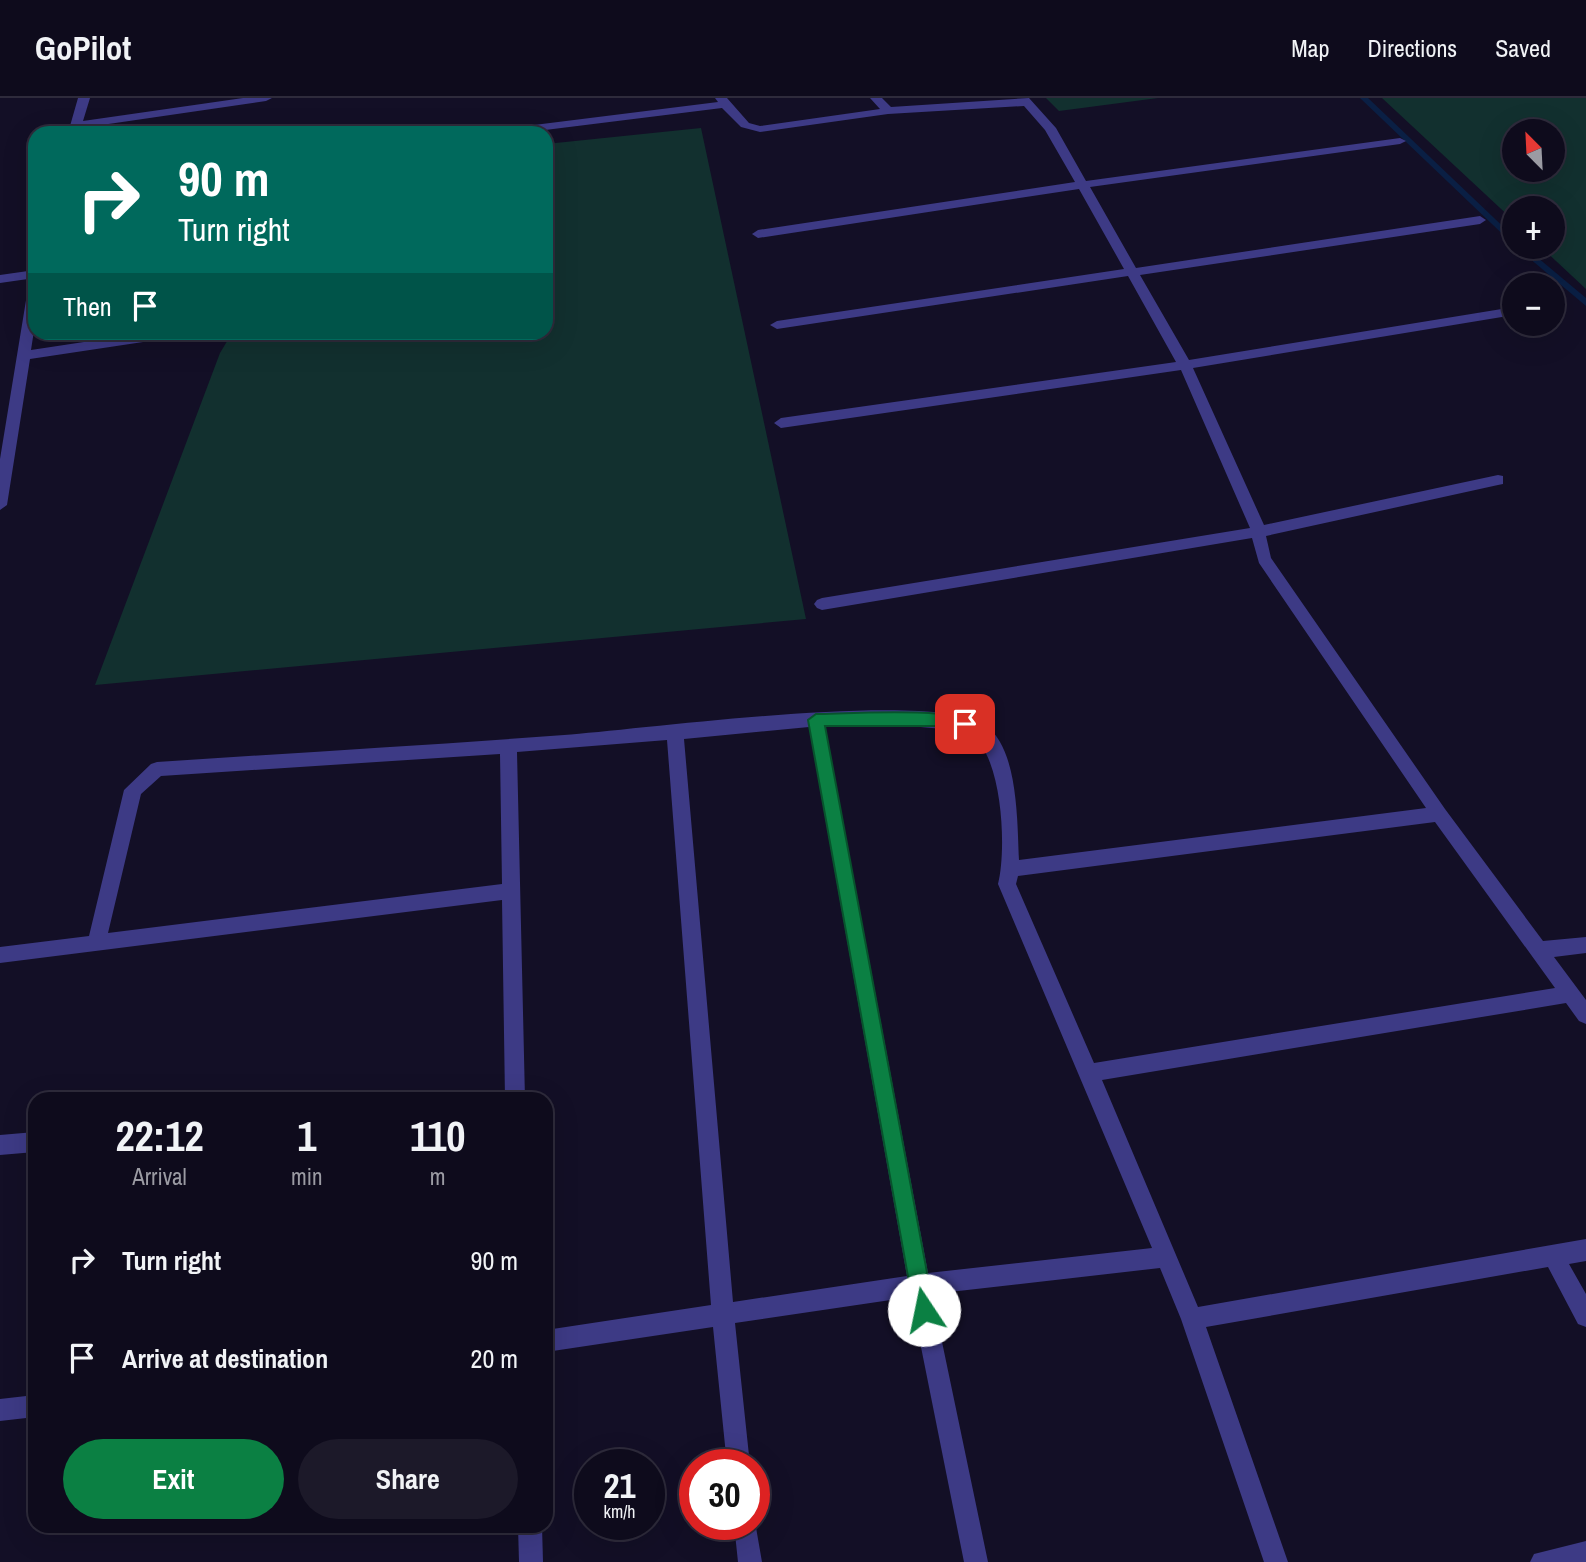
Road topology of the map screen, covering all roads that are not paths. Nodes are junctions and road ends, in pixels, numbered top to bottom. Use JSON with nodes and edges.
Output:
{"nodes":[{"id":1,"x":84,"y":98,"type":"edge"},
{"id":2,"x":266,"y":98,"type":"edge"},
{"id":3,"x":876,"y":98,"type":"edge"},
{"id":4,"x":1025,"y":100,"type":"edge"},
{"id":5,"x":723,"y":101,"type":"edge"},
{"id":6,"x":888,"y":111,"type":"junction"},
{"id":7,"x":76,"y":126,"type":"edge"},
{"id":8,"x":93,"y":126,"type":"edge"},
{"id":9,"x":544,"y":126,"type":"edge"},
{"id":10,"x":1401,"y":141,"type":"dead end"},
{"id":11,"x":1082,"y":185,"type":"junction"},
{"id":12,"x":1480,"y":220,"type":"dead end"},
{"id":13,"x":758,"y":234,"type":"dead end"},
{"id":14,"x":1132,"y":272,"type":"junction"},
{"id":15,"x":28,"y":275,"type":"edge"},
{"id":16,"x":0,"y":279,"type":"edge"},
{"id":17,"x":1502,"y":312,"type":"edge"},
{"id":18,"x":777,"y":326,"type":"dead end"},
{"id":19,"x":28,"y":328,"type":"edge"},
{"id":20,"x":128,"y":340,"type":"edge"},
{"id":21,"x":24,"y":355,"type":"junction"},
{"id":22,"x":1185,"y":365,"type":"junction"},
{"id":23,"x":781,"y":423,"type":"dead end"},
{"id":24,"x":1498,"y":480,"type":"dead end"},
{"id":25,"x":0,"y":505,"type":"edge"},
{"id":26,"x":1258,"y":532,"type":"junction"},
{"id":27,"x":822,"y":604,"type":"dead end"},
{"id":28,"x":816,"y":720,"type":"junction"},
{"id":29,"x":675,"y":733,"type":"junction"},
{"id":30,"x":509,"y":747,"type":"junction"},
{"id":31,"x":1438,"y":814,"type":"junction"},
{"id":32,"x":1011,"y":869,"type":"junction"},
{"id":33,"x":511,"y":891,"type":"junction"},
{"id":34,"x":97,"y":942,"type":"junction"},
{"id":35,"x":1586,"y":945,"type":"edge"},
{"id":36,"x":1537,"y":950,"type":"junction"},
{"id":37,"x":0,"y":955,"type":"edge"},
{"id":38,"x":1569,"y":994,"type":"junction"},
{"id":39,"x":1586,"y":1016,"type":"edge"},
{"id":40,"x":1089,"y":1073,"type":"junction"},
{"id":41,"x":511,"y":1092,"type":"edge"},
{"id":42,"x":28,"y":1143,"type":"edge"},
{"id":43,"x":0,"y":1145,"type":"edge"},
{"id":44,"x":1586,"y":1250,"type":"edge"},
{"id":45,"x":1553,"y":1255,"type":"junction"},
{"id":46,"x":1164,"y":1257,"type":"junction"},
{"id":47,"x":919,"y":1285,"type":"junction"},
{"id":48,"x":723,"y":1315,"type":"junction"},
{"id":49,"x":1586,"y":1316,"type":"edge"},
{"id":50,"x":1192,"y":1319,"type":"junction"},
{"id":51,"x":553,"y":1340,"type":"edge"},
{"id":52,"x":28,"y":1407,"type":"edge"},
{"id":53,"x":0,"y":1410,"type":"edge"},
{"id":54,"x":737,"y":1449,"type":"edge"},
{"id":55,"x":530,"y":1533,"type":"edge"},
{"id":56,"x":748,"y":1540,"type":"edge"},
{"id":57,"x":1586,"y":1553,"type":"edge"},
{"id":58,"x":531,"y":1562,"type":"edge"},
{"id":59,"x":750,"y":1562,"type":"edge"},
{"id":60,"x":976,"y":1562,"type":"edge"},
{"id":61,"x":1276,"y":1562,"type":"edge"},
{"id":62,"x":1542,"y":1562,"type":"edge"}],
"edges":[{"from":1,"to":7,"type":"street"},
{"from":2,"to":8,"type":"street"},
{"from":3,"to":6,"type":"street"},
{"from":4,"to":6,"type":"street"},
{"from":4,"to":11,"type":"street"},
{"from":5,"to":6,"type":"street"},
{"from":5,"to":9,"type":"street"},
{"from":10,"to":11,"type":"street"},
{"from":11,"to":13,"type":"street"},
{"from":11,"to":14,"type":"street"},
{"from":12,"to":14,"type":"street"},
{"from":14,"to":18,"type":"street"},
{"from":14,"to":22,"type":"street"},
{"from":15,"to":16,"type":"street"},
{"from":17,"to":22,"type":"street"},
{"from":19,"to":21,"type":"street"},
{"from":20,"to":21,"type":"street"},
{"from":21,"to":25,"type":"street"},
{"from":22,"to":23,"type":"street"},
{"from":22,"to":26,"type":"street"},
{"from":24,"to":26,"type":"street"},
{"from":26,"to":27,"type":"street"},
{"from":26,"to":31,"type":"street"},
{"from":28,"to":29,"type":"street"},
{"from":28,"to":32,"type":"street"},
{"from":28,"to":47,"type":"street"},
{"from":29,"to":30,"type":"street"},
{"from":29,"to":48,"type":"street"},
{"from":30,"to":33,"type":"street"},
{"from":30,"to":34,"type":"street"},
{"from":31,"to":32,"type":"street"},
{"from":31,"to":36,"type":"street"},
{"from":32,"to":40,"type":"street"},
{"from":33,"to":34,"type":"street"},
{"from":33,"to":41,"type":"street"},
{"from":34,"to":37,"type":"street"},
{"from":35,"to":36,"type":"street"},
{"from":36,"to":38,"type":"street"},
{"from":38,"to":39,"type":"street"},
{"from":38,"to":40,"type":"street"},
{"from":40,"to":46,"type":"street"},
{"from":42,"to":43,"type":"street"},
{"from":44,"to":45,"type":"street"},
{"from":45,"to":49,"type":"street"},
{"from":45,"to":50,"type":"street"},
{"from":46,"to":47,"type":"street"},
{"from":46,"to":50,"type":"street"},
{"from":47,"to":48,"type":"street"},
{"from":47,"to":60,"type":"street"},
{"from":48,"to":51,"type":"street"},
{"from":48,"to":54,"type":"street"},
{"from":50,"to":61,"type":"street"},
{"from":52,"to":53,"type":"street"},
{"from":55,"to":58,"type":"street"},
{"from":56,"to":59,"type":"street"},
{"from":57,"to":62,"type":"street"}]}
